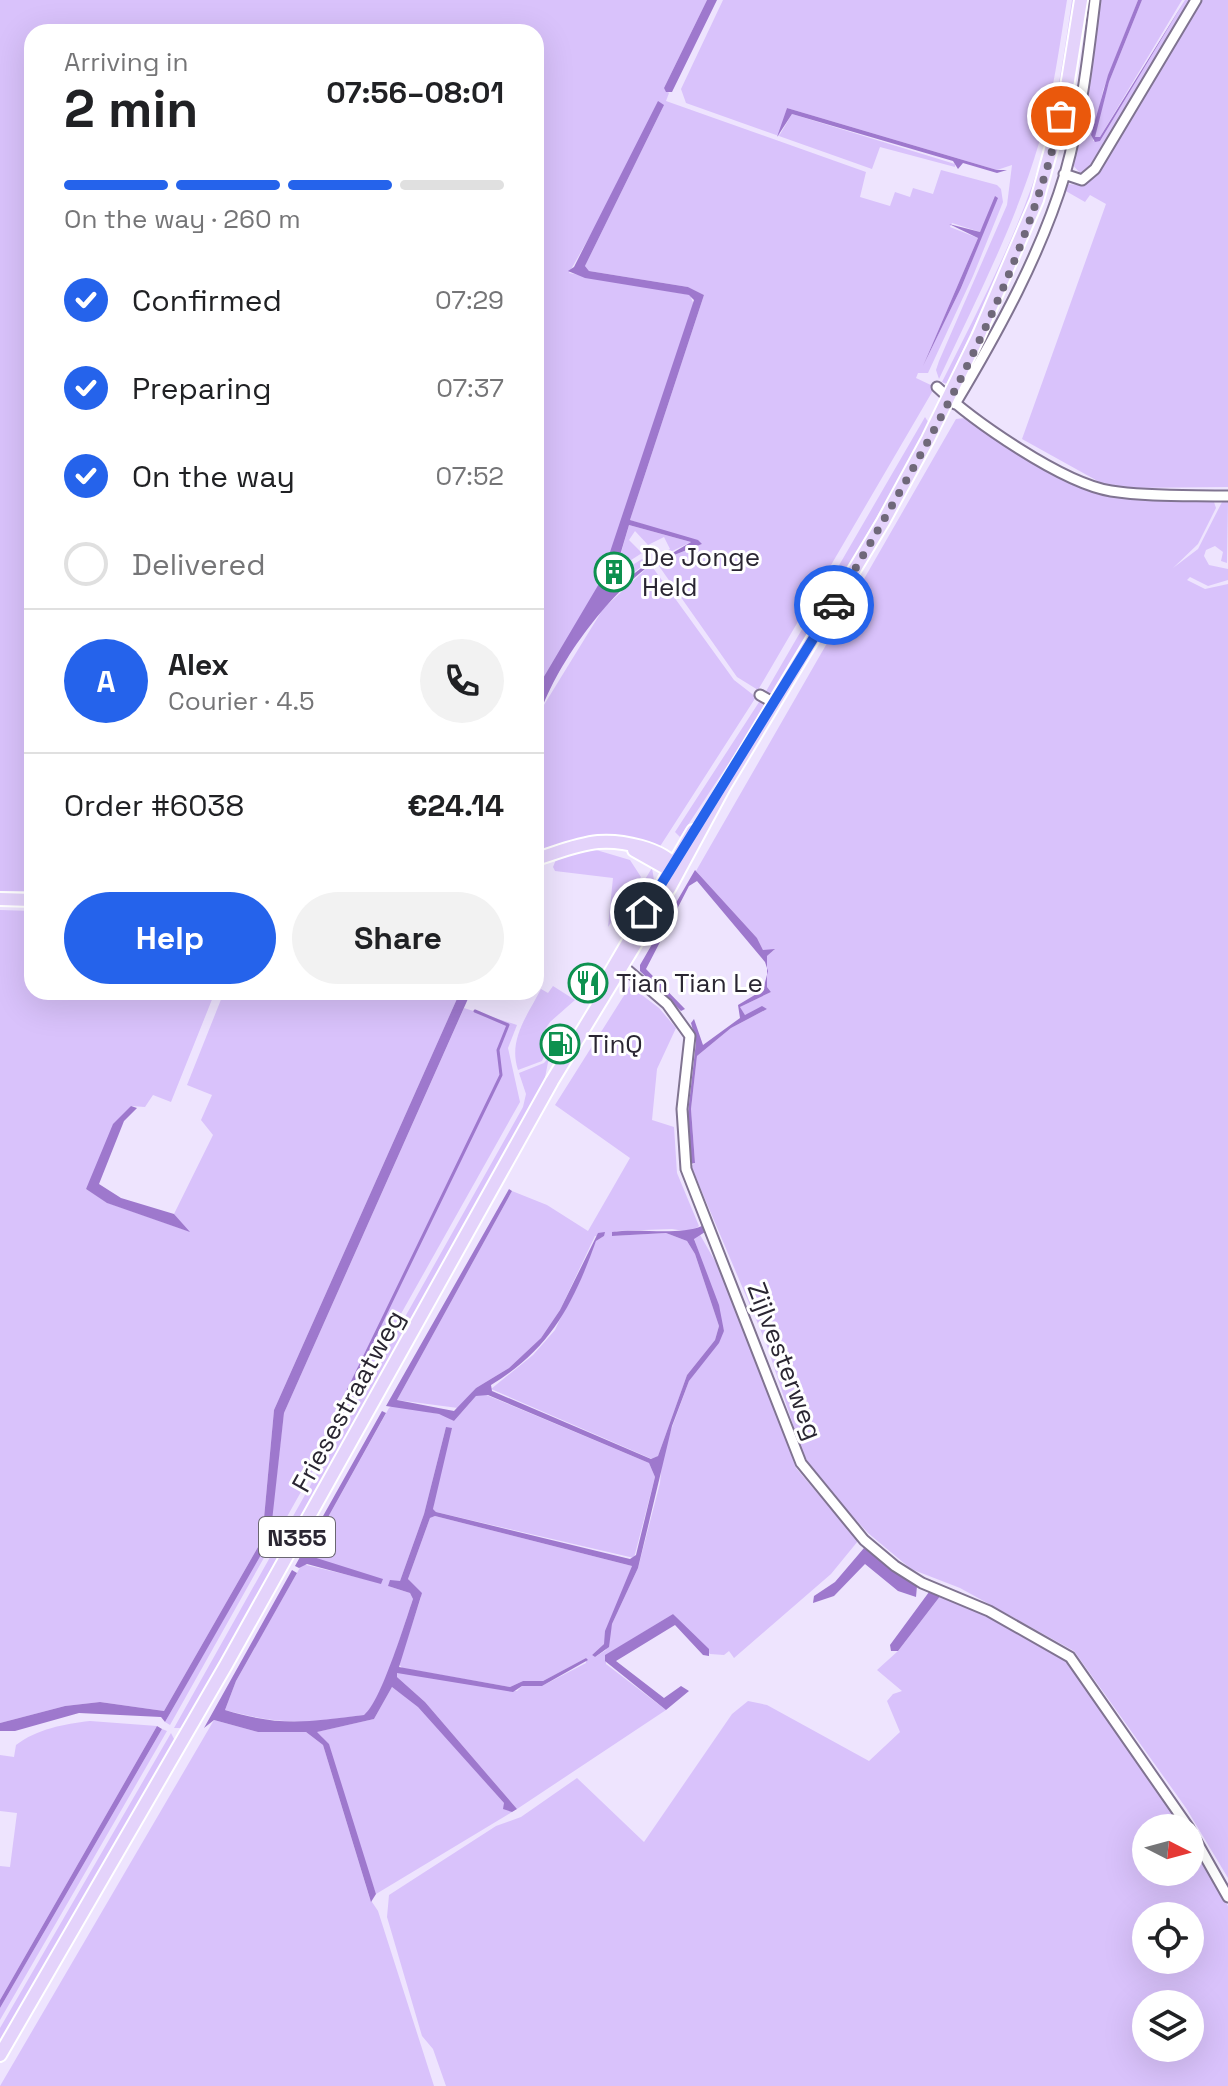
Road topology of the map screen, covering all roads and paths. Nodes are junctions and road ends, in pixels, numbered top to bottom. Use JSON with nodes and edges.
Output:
{"nodes":[{"id":1,"x":1081,"y":0,"type":"edge"},
{"id":2,"x":1095,"y":0,"type":"edge"},
{"id":3,"x":1196,"y":0,"type":"edge"},
{"id":4,"x":1064,"y":174,"type":"junction"},
{"id":5,"x":937,"y":387,"type":"dead end"},
{"id":6,"x":952,"y":401,"type":"junction"},
{"id":7,"x":1228,"y":496,"type":"edge"},
{"id":8,"x":760,"y":695,"type":"dead end"},
{"id":9,"x":774,"y":703,"type":"junction"},
{"id":10,"x":544,"y":857,"type":"edge"},
{"id":11,"x":673,"y":869,"type":"junction"},
{"id":12,"x":0,"y":899,"type":"edge"},
{"id":13,"x":24,"y":900,"type":"edge"},
{"id":14,"x":619,"y":963,"type":"junction"},
{"id":15,"x":1180,"y":1814,"type":"edge"},
{"id":16,"x":1204,"y":1854,"type":"edge"},
{"id":17,"x":1228,"y":1897,"type":"edge"},
{"id":18,"x":0,"y":2055,"type":"edge"}],
"edges":[{"from":1,"to":6,"type":"main road","name":"Friesestraatweg","number":"N355"},
{"from":2,"to":4,"type":"street","name":"Friesestraatweg"},
{"from":3,"to":4,"type":"street"},
{"from":4,"to":6,"type":"street","name":"Friesestraatweg"},
{"from":5,"to":6,"type":"street"},
{"from":6,"to":7,"type":"street"},
{"from":6,"to":9,"type":"main road","name":"Friesestraatweg","number":"N355"},
{"from":8,"to":9,"type":"street"},
{"from":9,"to":11,"type":"main road","name":"Friesestraatweg","number":"N355"},
{"from":10,"to":11,"type":"main road"},
{"from":11,"to":14,"type":"main road","name":"Friesestraatweg","number":"N355"},
{"from":12,"to":13,"type":"main road"},
{"from":14,"to":15,"type":"street","name":"Zijlvesterweg"},
{"from":14,"to":18,"type":"main road","name":"Friesestraatweg","number":"N355"},
{"from":16,"to":17,"type":"street","name":"Zijlvesterweg"}]}
